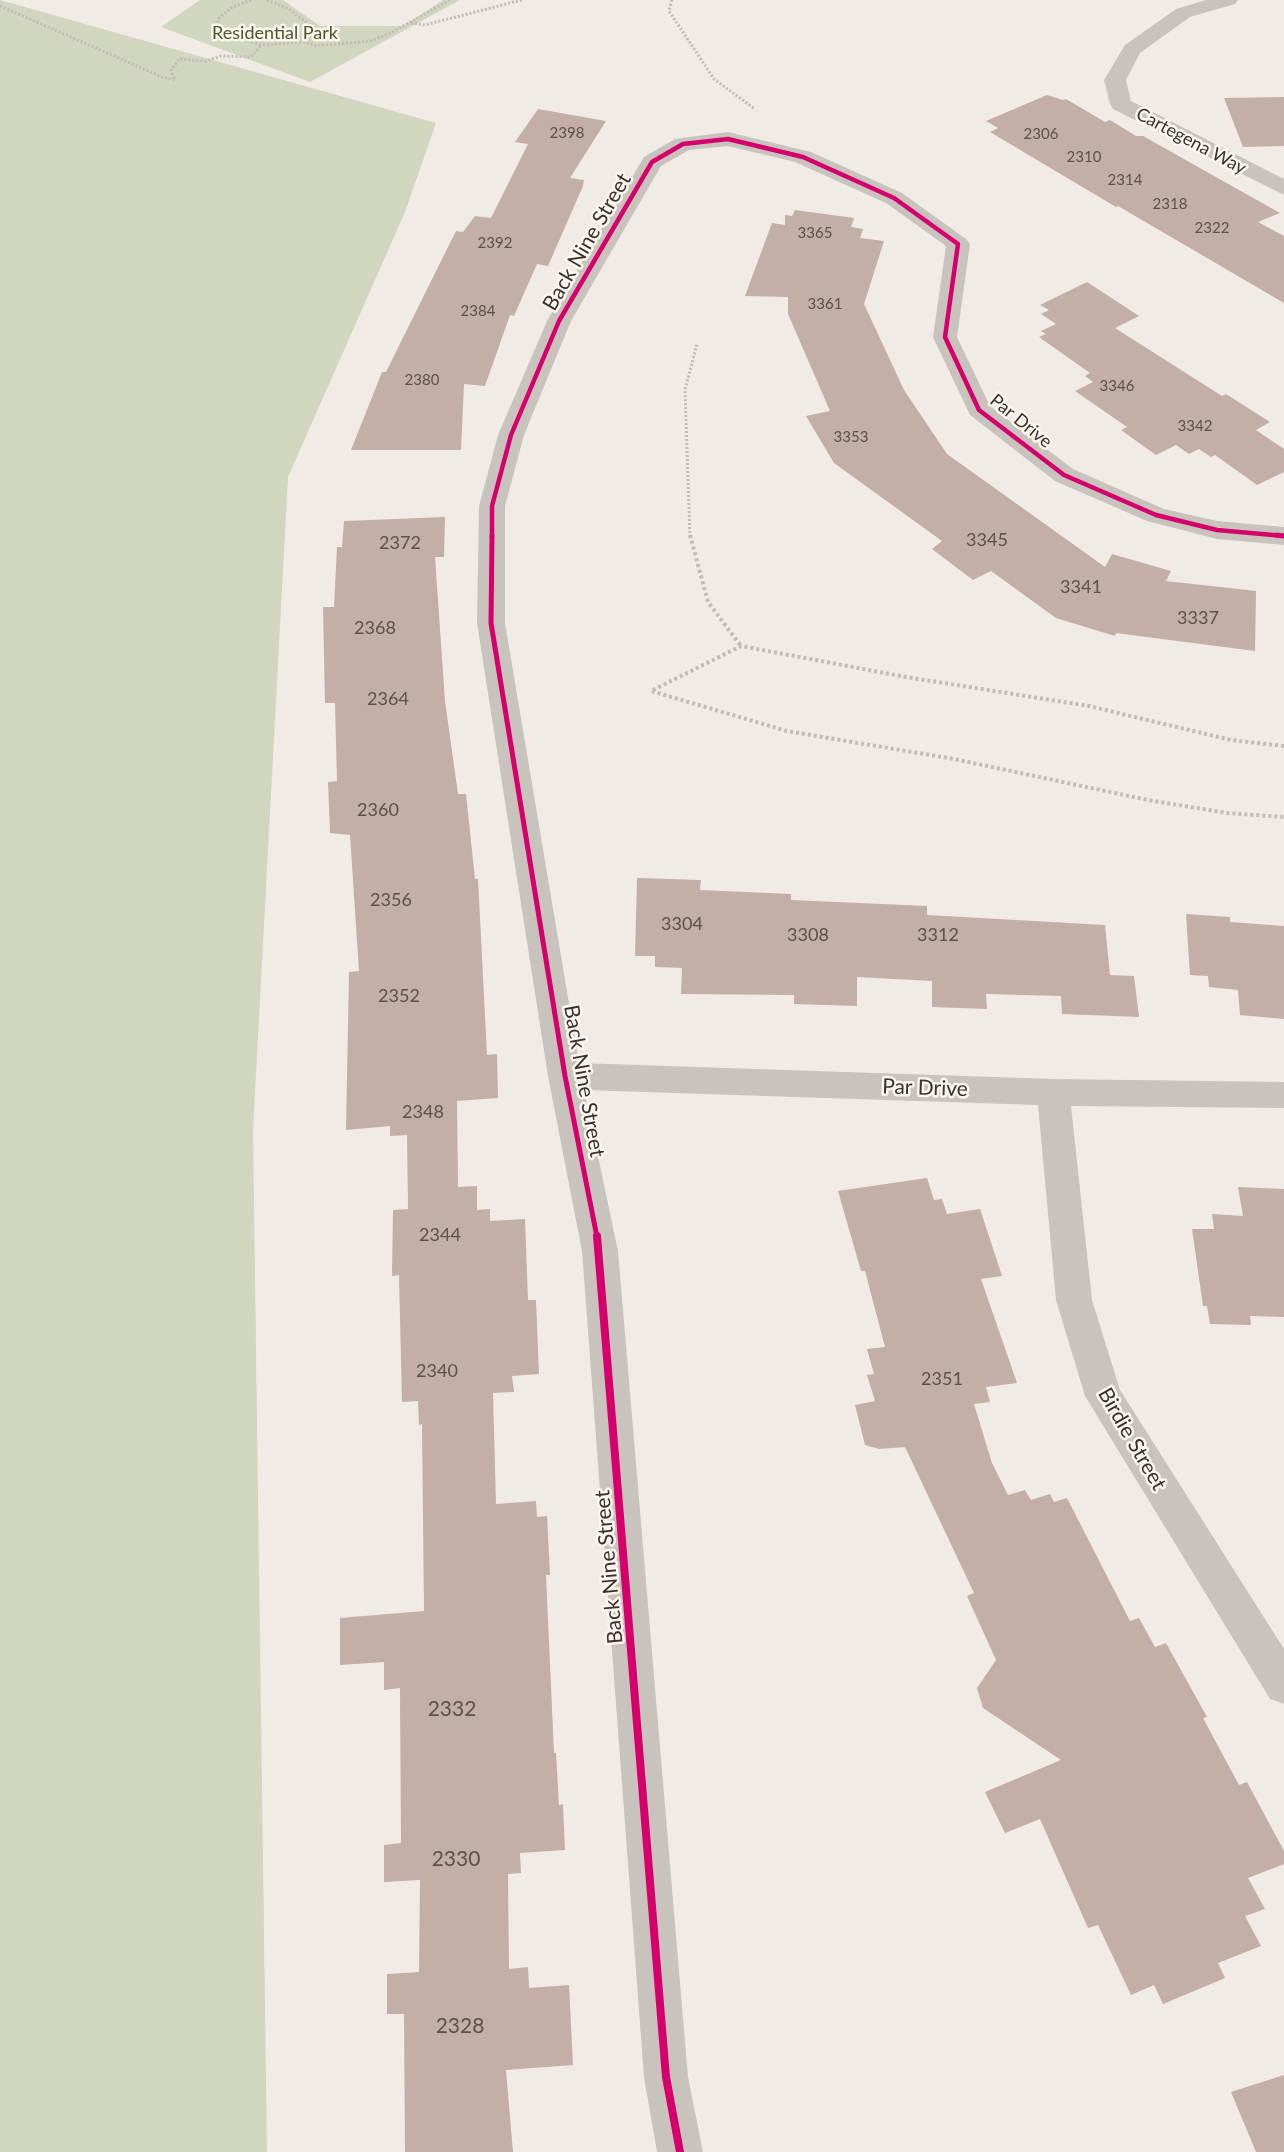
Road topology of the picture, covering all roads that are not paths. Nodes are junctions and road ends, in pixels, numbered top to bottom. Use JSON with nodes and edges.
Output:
{"nodes":[{"id":1,"x":1228,"y":0,"type":"edge"},
{"id":2,"x":756,"y":144,"type":"joint"},
{"id":3,"x":1284,"y":188,"type":"edge"},
{"id":4,"x":1284,"y":537,"type":"edge"},
{"id":5,"x":565,"y":1076,"type":"junction"},
{"id":6,"x":1053,"y":1092,"type":"junction"},
{"id":7,"x":1284,"y":1095,"type":"edge"},
{"id":8,"x":1284,"y":1685,"type":"edge"},
{"id":9,"x":680,"y":2152,"type":"edge"}],
"edges":[{"from":1,"to":3,"type":"street","name":"Cartegena Way"},
{"from":2,"to":4,"type":"street","name":"Par Drive"},
{"from":2,"to":5,"type":"street","name":"Back Nine Street"},
{"from":5,"to":6,"type":"street","name":"Par Drive"},
{"from":5,"to":9,"type":"street","name":"Back Nine Street"},
{"from":6,"to":7,"type":"street","name":"Par Drive"},
{"from":6,"to":8,"type":"street","name":"Birdie Street"}]}
